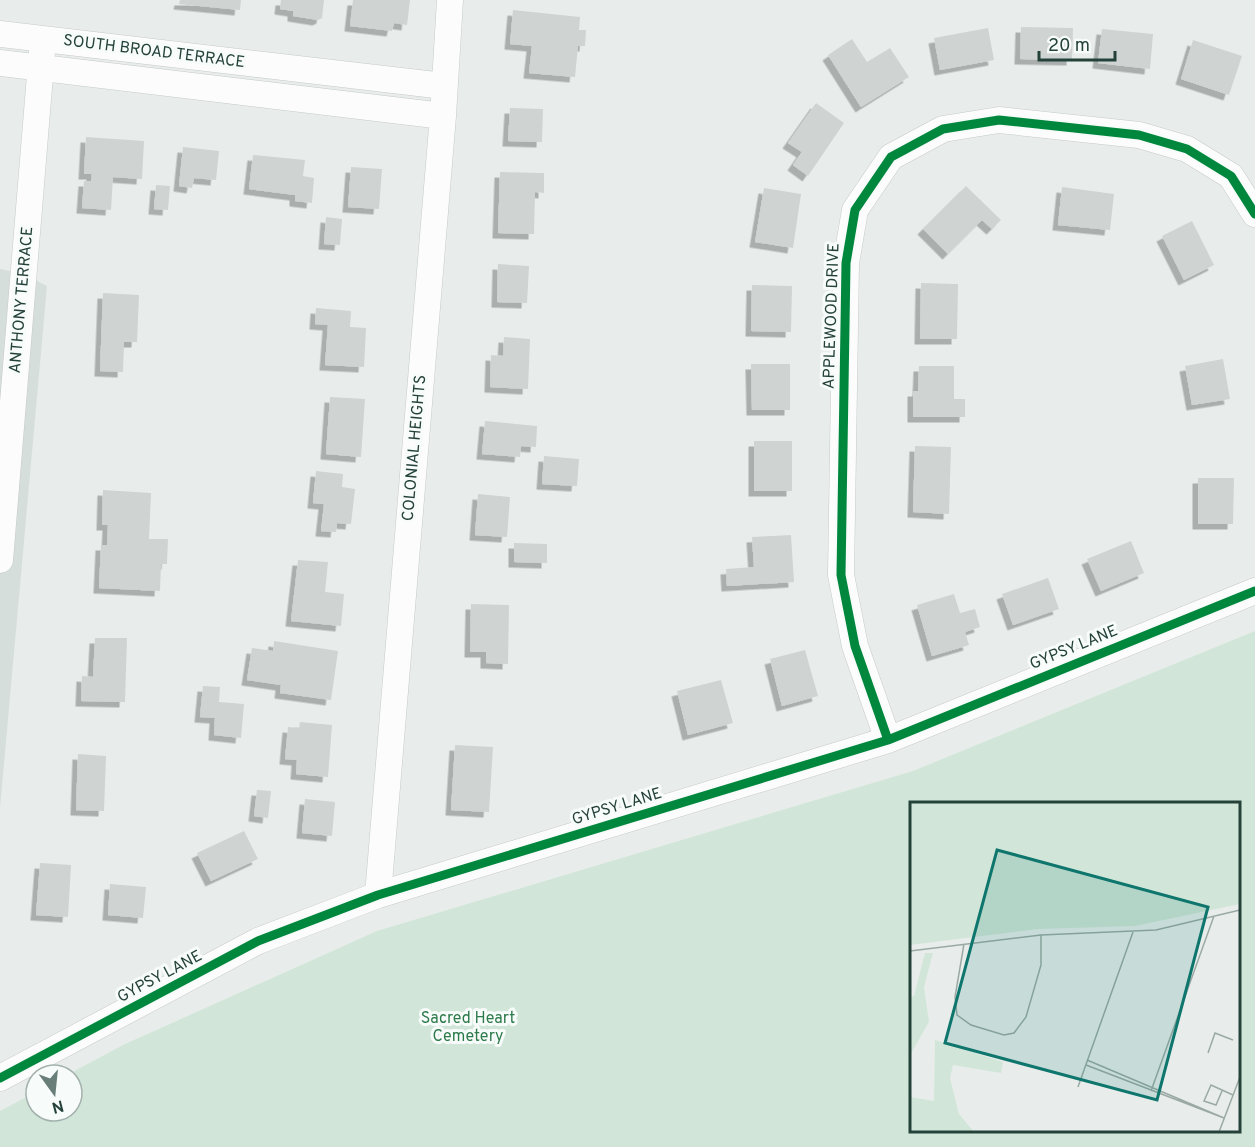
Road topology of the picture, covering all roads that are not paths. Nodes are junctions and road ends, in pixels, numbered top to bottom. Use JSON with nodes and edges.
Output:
{"nodes":[{"id":1,"x":450,"y":0,"type":"edge"},
{"id":2,"x":0,"y":34,"type":"edge"},
{"id":3,"x":43,"y":39,"type":"junction"},
{"id":4,"x":0,"y":63,"type":"edge"},
{"id":5,"x":41,"y":69,"type":"junction"},
{"id":6,"x":308,"y":70,"type":"junction"},
{"id":7,"x":444,"y":86,"type":"junction"},
{"id":8,"x":307,"y":100,"type":"junction"},
{"id":9,"x":443,"y":116,"type":"junction"},
{"id":10,"x":1255,"y":214,"type":"edge"},
{"id":11,"x":0,"y":560,"type":"edge"},
{"id":12,"x":1255,"y":591,"type":"edge"},
{"id":13,"x":888,"y":740,"type":"junction"},
{"id":14,"x":378,"y":895,"type":"junction"},
{"id":15,"x":0,"y":1078,"type":"edge"}],
"edges":[{"from":1,"to":7,"type":"street","name":"COLONIAL HEIGHTS"},
{"from":2,"to":3,"type":"street","name":"SOUTH BROAD TERRACE"},
{"from":3,"to":5,"type":"street","name":"ANTHONY TERRACE"},
{"from":3,"to":6,"type":"street","name":"SOUTH BROAD TERRACE"},
{"from":4,"to":5,"type":"street","name":"SOUTH BROAD TERRACE"},
{"from":5,"to":8,"type":"street","name":"SOUTH BROAD TERRACE"},
{"from":5,"to":11,"type":"street","name":"ANTHONY TERRACE"},
{"from":6,"to":7,"type":"street","name":"SOUTH BROAD TERRACE"},
{"from":6,"to":8,"type":"street"},
{"from":7,"to":9,"type":"street","name":"COLONIAL HEIGHTS"},
{"from":8,"to":9,"type":"street","name":"SOUTH BROAD TERRACE"},
{"from":9,"to":14,"type":"street","name":"COLONIAL HEIGHTS"},
{"from":10,"to":13,"type":"street","name":"APPLEWOOD DRIVE"},
{"from":12,"to":13,"type":"street","name":"GYPSY LANE"},
{"from":13,"to":14,"type":"street","name":"GYPSY LANE"},
{"from":14,"to":15,"type":"street","name":"GYPSY LANE"}]}
